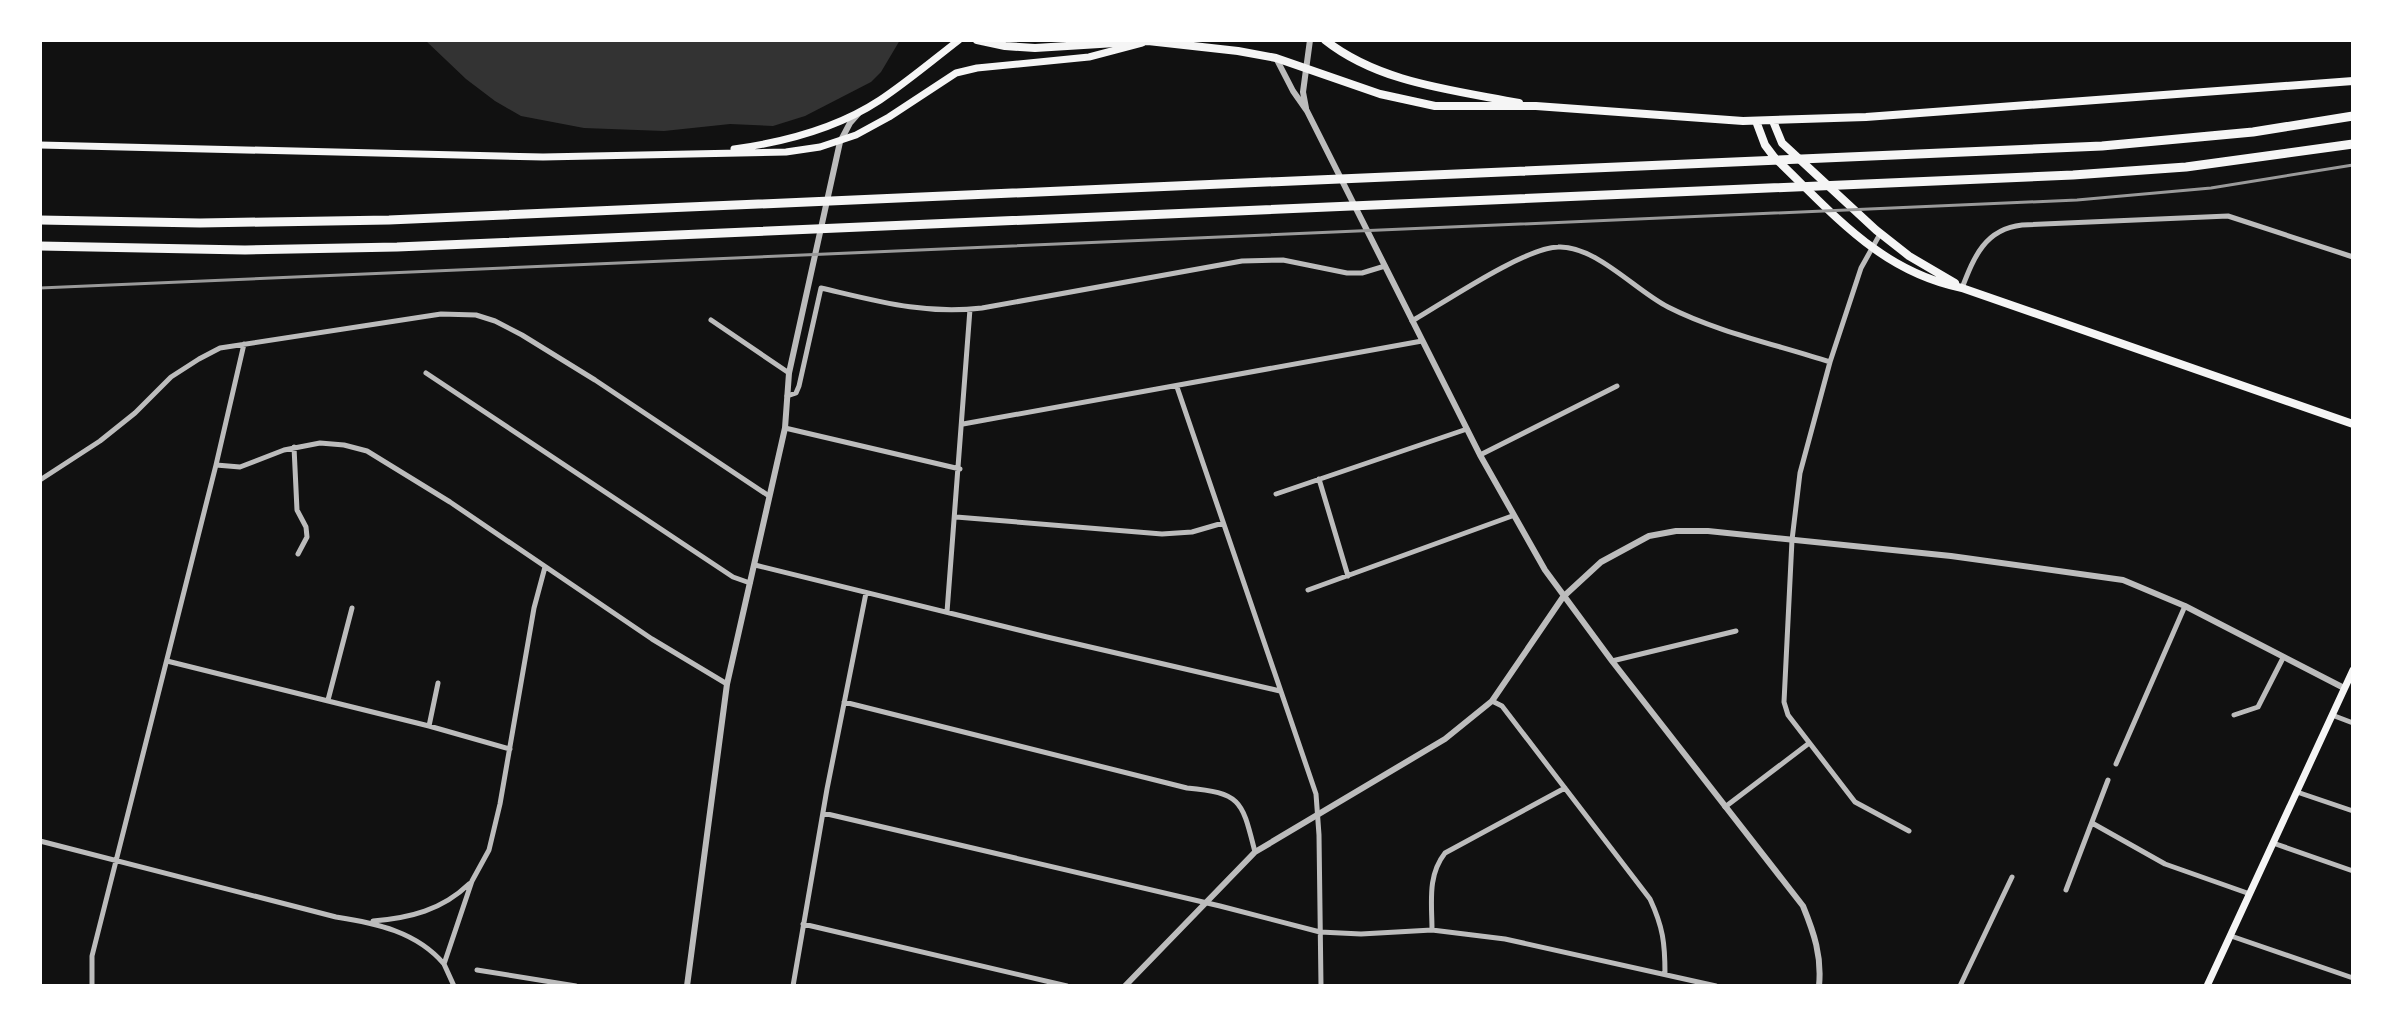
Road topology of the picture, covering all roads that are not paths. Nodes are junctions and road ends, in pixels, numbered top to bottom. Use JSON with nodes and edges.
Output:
{"nodes":[{"id":1,"x":959,"y":40,"type":"edge"},
{"id":2,"x":977,"y":40,"type":"edge"},
{"id":3,"x":1160,"y":40,"type":"edge"},
{"id":4,"x":1310,"y":40,"type":"edge"},
{"id":5,"x":1325,"y":40,"type":"edge"},
{"id":6,"x":1148,"y":41,"type":"edge"},
{"id":7,"x":1056,"y":44,"type":"edge"},
{"id":8,"x":1276,"y":58,"type":"junction"},
{"id":9,"x":1307,"y":69,"type":"junction"},
{"id":10,"x":2353,"y":81,"type":"edge"},
{"id":11,"x":1536,"y":106,"type":"junction"},
{"id":12,"x":861,"y":111,"type":"junction"},
{"id":13,"x":1307,"y":111,"type":"junction"},
{"id":14,"x":2353,"y":116,"type":"edge"},
{"id":15,"x":1756,"y":121,"type":"junction"},
{"id":16,"x":1773,"y":121,"type":"junction"},
{"id":17,"x":840,"y":142,"type":"junction"},
{"id":18,"x":2353,"y":144,"type":"edge"},
{"id":19,"x":40,"y":145,"type":"edge"},
{"id":20,"x":704,"y":154,"type":"junction"},
{"id":21,"x":40,"y":220,"type":"edge"},
{"id":22,"x":1880,"y":234,"type":"junction"},
{"id":23,"x":40,"y":246,"type":"edge"},
{"id":24,"x":1871,"y":248,"type":"junction"},
{"id":25,"x":2353,"y":257,"type":"edge"},
{"id":26,"x":1385,"y":266,"type":"junction"},
{"id":27,"x":1962,"y":288,"type":"junction"},
{"id":28,"x":970,"y":309,"type":"junction"},
{"id":29,"x":711,"y":320,"type":"dead end"},
{"id":30,"x":1412,"y":321,"type":"junction"},
{"id":31,"x":1422,"y":341,"type":"junction"},
{"id":32,"x":244,"y":344,"type":"junction"},
{"id":33,"x":1830,"y":362,"type":"junction"},
{"id":34,"x":426,"y":373,"type":"dead end"},
{"id":35,"x":789,"y":373,"type":"junction"},
{"id":36,"x":1617,"y":386,"type":"dead end"},
{"id":37,"x":1177,"y":387,"type":"junction"},
{"id":38,"x":787,"y":396,"type":"junction"},
{"id":39,"x":963,"y":424,"type":"junction"},
{"id":40,"x":2353,"y":424,"type":"edge"},
{"id":41,"x":785,"y":428,"type":"junction"},
{"id":42,"x":1467,"y":429,"type":"junction"},
{"id":43,"x":294,"y":447,"type":"junction"},
{"id":44,"x":1480,"y":455,"type":"junction"},
{"id":45,"x":216,"y":465,"type":"junction"},
{"id":46,"x":960,"y":469,"type":"junction"},
{"id":47,"x":1319,"y":479,"type":"junction"},
{"id":48,"x":40,"y":480,"type":"edge"},
{"id":49,"x":1276,"y":494,"type":"dead end"},
{"id":50,"x":769,"y":496,"type":"junction"},
{"id":51,"x":1512,"y":516,"type":"junction"},
{"id":52,"x":956,"y":517,"type":"junction"},
{"id":53,"x":1223,"y":523,"type":"junction"},
{"id":54,"x":1792,"y":540,"type":"junction"},
{"id":55,"x":298,"y":554,"type":"dead end"},
{"id":56,"x":755,"y":565,"type":"junction"},
{"id":57,"x":545,"y":567,"type":"junction"},
{"id":58,"x":1348,"y":576,"type":"junction"},
{"id":59,"x":750,"y":583,"type":"junction"},
{"id":60,"x":1308,"y":590,"type":"dead end"},
{"id":61,"x":866,"y":593,"type":"junction"},
{"id":62,"x":1563,"y":597,"type":"junction"},
{"id":63,"x":2185,"y":606,"type":"junction"},
{"id":64,"x":352,"y":608,"type":"dead end"},
{"id":65,"x":947,"y":612,"type":"junction"},
{"id":66,"x":1736,"y":631,"type":"dead end"},
{"id":67,"x":2283,"y":658,"type":"junction"},
{"id":68,"x":167,"y":661,"type":"junction"},
{"id":69,"x":1612,"y":661,"type":"junction"},
{"id":70,"x":2353,"y":670,"type":"edge"},
{"id":71,"x":438,"y":683,"type":"dead end"},
{"id":72,"x":727,"y":684,"type":"junction"},
{"id":73,"x":2344,"y":688,"type":"junction"},
{"id":74,"x":1281,"y":691,"type":"junction"},
{"id":75,"x":328,"y":700,"type":"junction"},
{"id":76,"x":1492,"y":701,"type":"junction"},
{"id":77,"x":844,"y":702,"type":"junction"},
{"id":78,"x":2234,"y":715,"type":"dead end"},
{"id":79,"x":2332,"y":715,"type":"junction"},
{"id":80,"x":2353,"y":723,"type":"edge"},
{"id":81,"x":429,"y":726,"type":"junction"},
{"id":82,"x":1808,"y":744,"type":"junction"},
{"id":83,"x":510,"y":749,"type":"junction"},
{"id":84,"x":2116,"y":764,"type":"dead end"},
{"id":85,"x":2108,"y":780,"type":"dead end"},
{"id":86,"x":1565,"y":788,"type":"junction"},
{"id":87,"x":2297,"y":792,"type":"junction"},
{"id":88,"x":1725,"y":807,"type":"junction"},
{"id":89,"x":2353,"y":811,"type":"edge"},
{"id":90,"x":823,"y":813,"type":"junction"},
{"id":91,"x":1318,"y":815,"type":"junction"},
{"id":92,"x":2092,"y":823,"type":"junction"},
{"id":93,"x":1909,"y":831,"type":"dead end"},
{"id":94,"x":40,"y":841,"type":"edge"},
{"id":95,"x":2273,"y":843,"type":"junction"},
{"id":96,"x":1255,"y":852,"type":"junction"},
{"id":97,"x":115,"y":859,"type":"junction"},
{"id":98,"x":2353,"y":871,"type":"edge"},
{"id":99,"x":2012,"y":877,"type":"dead end"},
{"id":100,"x":472,"y":881,"type":"junction"},
{"id":101,"x":2066,"y":890,"type":"dead end"},
{"id":102,"x":2250,"y":894,"type":"junction"},
{"id":103,"x":1203,"y":903,"type":"junction"},
{"id":104,"x":368,"y":922,"type":"junction"},
{"id":105,"x":803,"y":924,"type":"junction"},
{"id":106,"x":1432,"y":930,"type":"junction"},
{"id":107,"x":1320,"y":932,"type":"junction"},
{"id":108,"x":2231,"y":936,"type":"junction"},
{"id":109,"x":444,"y":964,"type":"junction"},
{"id":110,"x":477,"y":970,"type":"dead end"},
{"id":111,"x":1665,"y":974,"type":"junction"},
{"id":112,"x":2353,"y":978,"type":"edge"},
{"id":113,"x":92,"y":986,"type":"edge"},
{"id":114,"x":454,"y":986,"type":"edge"},
{"id":115,"x":576,"y":986,"type":"edge"},
{"id":116,"x":687,"y":986,"type":"edge"},
{"id":117,"x":793,"y":986,"type":"edge"},
{"id":118,"x":1067,"y":986,"type":"edge"},
{"id":119,"x":1125,"y":986,"type":"edge"},
{"id":120,"x":1321,"y":986,"type":"edge"},
{"id":121,"x":1716,"y":986,"type":"edge"},
{"id":122,"x":1819,"y":986,"type":"edge"},
{"id":123,"x":1960,"y":986,"type":"edge"},
{"id":124,"x":2207,"y":986,"type":"edge"}],
"edges":[{"from":1,"to":12,"type":"main road"},
{"from":2,"to":7,"type":"main road"},
{"from":3,"to":6,"type":"main road"},
{"from":4,"to":9,"type":"street"},
{"from":5,"to":11,"type":"main road"},
{"from":6,"to":7,"type":"main road"},
{"from":6,"to":8,"type":"main road"},
{"from":6,"to":17,"type":"main road"},
{"from":8,"to":9,"type":"main road"},
{"from":8,"to":13,"type":"street"},
{"from":9,"to":11,"type":"main road"},
{"from":9,"to":13,"type":"street"},
{"from":10,"to":16,"type":"main road"},
{"from":11,"to":15,"type":"main road"},
{"from":12,"to":17,"type":"street"},
{"from":12,"to":20,"type":"main road"},
{"from":13,"to":26,"type":"street"},
{"from":14,"to":21,"type":"highway"},
{"from":15,"to":16,"type":"main road"},
{"from":15,"to":24,"type":"main road"},
{"from":16,"to":22,"type":"main road"},
{"from":17,"to":20,"type":"main road"},
{"from":17,"to":35,"type":"street"},
{"from":18,"to":23,"type":"highway"},
{"from":19,"to":20,"type":"main road"},
{"from":22,"to":24,"type":"street"},
{"from":22,"to":27,"type":"main road"},
{"from":24,"to":27,"type":"main road"},
{"from":24,"to":33,"type":"street"},
{"from":25,"to":27,"type":"street"},
{"from":26,"to":28,"type":"street"},
{"from":26,"to":30,"type":"street"},
{"from":27,"to":40,"type":"main road"},
{"from":28,"to":38,"type":"street"},
{"from":28,"to":39,"type":"street"},
{"from":29,"to":35,"type":"street"},
{"from":30,"to":31,"type":"street"},
{"from":30,"to":33,"type":"street"},
{"from":31,"to":37,"type":"street"},
{"from":31,"to":42,"type":"street"},
{"from":32,"to":45,"type":"street"},
{"from":32,"to":48,"type":"street"},
{"from":32,"to":50,"type":"street"},
{"from":33,"to":54,"type":"street"},
{"from":34,"to":59,"type":"street"},
{"from":35,"to":38,"type":"street"},
{"from":36,"to":44,"type":"street"},
{"from":37,"to":39,"type":"street"},
{"from":37,"to":53,"type":"street"},
{"from":38,"to":41,"type":"street"},
{"from":39,"to":46,"type":"street"},
{"from":41,"to":46,"type":"street"},
{"from":41,"to":50,"type":"street"},
{"from":42,"to":44,"type":"street"},
{"from":42,"to":47,"type":"street"},
{"from":43,"to":45,"type":"street"},
{"from":43,"to":55,"type":"street"},
{"from":43,"to":57,"type":"street"},
{"from":44,"to":51,"type":"street"},
{"from":45,"to":68,"type":"street"},
{"from":46,"to":52,"type":"street"},
{"from":47,"to":49,"type":"street"},
{"from":47,"to":58,"type":"street"},
{"from":50,"to":56,"type":"street"},
{"from":51,"to":58,"type":"street"},
{"from":51,"to":62,"type":"street"},
{"from":52,"to":53,"type":"street"},
{"from":52,"to":65,"type":"street"},
{"from":53,"to":74,"type":"street"},
{"from":54,"to":62,"type":"street"},
{"from":54,"to":63,"type":"street"},
{"from":54,"to":82,"type":"street"},
{"from":56,"to":59,"type":"street"},
{"from":56,"to":61,"type":"street"},
{"from":57,"to":72,"type":"street"},
{"from":57,"to":83,"type":"street"},
{"from":58,"to":60,"type":"street"},
{"from":59,"to":72,"type":"street"},
{"from":61,"to":65,"type":"street"},
{"from":61,"to":77,"type":"street"},
{"from":62,"to":69,"type":"street"},
{"from":62,"to":76,"type":"street"},
{"from":63,"to":67,"type":"street"},
{"from":63,"to":84,"type":"street"},
{"from":64,"to":75,"type":"street"},
{"from":65,"to":74,"type":"street"},
{"from":66,"to":69,"type":"street"},
{"from":67,"to":73,"type":"street"},
{"from":67,"to":78,"type":"street"},
{"from":68,"to":75,"type":"street"},
{"from":68,"to":97,"type":"street"},
{"from":69,"to":88,"type":"street"},
{"from":70,"to":73,"type":"main road"},
{"from":71,"to":81,"type":"street"},
{"from":72,"to":116,"type":"street"},
{"from":73,"to":79,"type":"main road"},
{"from":74,"to":91,"type":"street"},
{"from":75,"to":81,"type":"street"},
{"from":76,"to":86,"type":"street"},
{"from":76,"to":91,"type":"street"},
{"from":77,"to":90,"type":"street"},
{"from":77,"to":96,"type":"street"},
{"from":79,"to":80,"type":"street"},
{"from":79,"to":87,"type":"main road"},
{"from":81,"to":83,"type":"street"},
{"from":82,"to":88,"type":"street"},
{"from":82,"to":93,"type":"street"},
{"from":83,"to":100,"type":"street"},
{"from":85,"to":92,"type":"street"},
{"from":86,"to":106,"type":"street"},
{"from":86,"to":111,"type":"street"},
{"from":87,"to":89,"type":"street"},
{"from":87,"to":95,"type":"main road"},
{"from":88,"to":122,"type":"street"},
{"from":90,"to":103,"type":"street"},
{"from":90,"to":105,"type":"street"},
{"from":91,"to":96,"type":"street"},
{"from":91,"to":107,"type":"street"},
{"from":92,"to":101,"type":"street"},
{"from":92,"to":102,"type":"street"},
{"from":94,"to":97,"type":"street"},
{"from":95,"to":98,"type":"street"},
{"from":95,"to":102,"type":"main road"},
{"from":96,"to":103,"type":"street"},
{"from":97,"to":104,"type":"street"},
{"from":97,"to":113,"type":"street"},
{"from":99,"to":123,"type":"street"},
{"from":100,"to":104,"type":"street"},
{"from":100,"to":109,"type":"street"},
{"from":102,"to":108,"type":"main road"},
{"from":103,"to":107,"type":"street"},
{"from":103,"to":119,"type":"street"},
{"from":104,"to":109,"type":"street"},
{"from":105,"to":117,"type":"street"},
{"from":105,"to":118,"type":"street"},
{"from":106,"to":107,"type":"street"},
{"from":106,"to":111,"type":"street"},
{"from":107,"to":120,"type":"street"},
{"from":108,"to":112,"type":"street"},
{"from":108,"to":124,"type":"main road"},
{"from":109,"to":114,"type":"street"},
{"from":110,"to":115,"type":"street"},
{"from":111,"to":121,"type":"street"}]}
